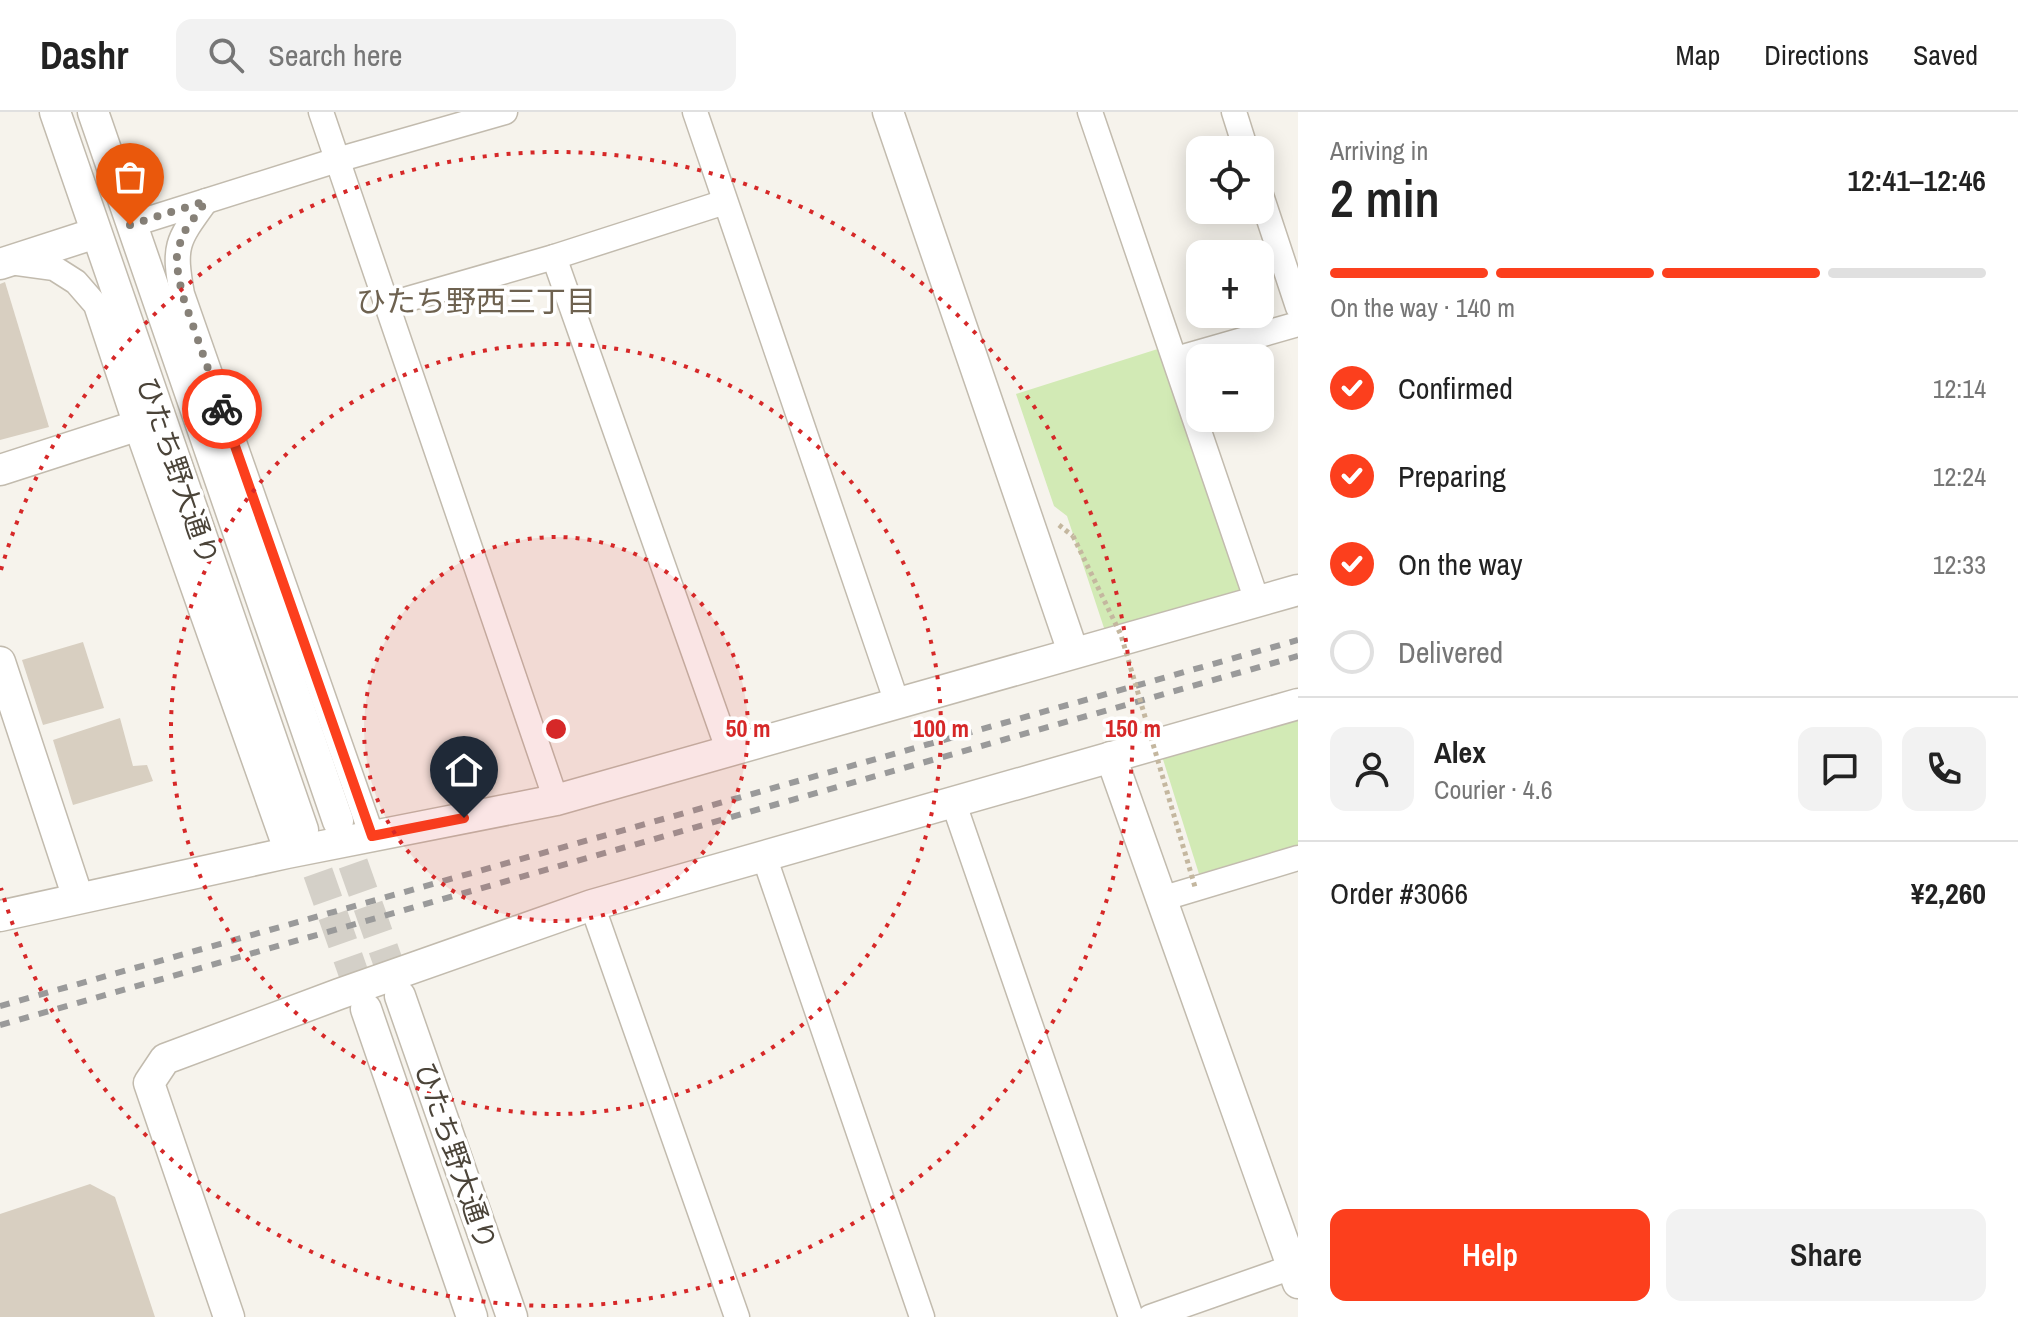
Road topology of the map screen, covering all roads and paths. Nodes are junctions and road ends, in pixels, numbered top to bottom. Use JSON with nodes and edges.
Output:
{"nodes":[{"id":1,"x":55,"y":112,"type":"edge"},
{"id":2,"x":93,"y":112,"type":"edge"},
{"id":3,"x":321,"y":112,"type":"edge"},
{"id":4,"x":505,"y":112,"type":"edge"},
{"id":5,"x":695,"y":112,"type":"edge"},
{"id":6,"x":888,"y":112,"type":"edge"},
{"id":7,"x":1090,"y":112,"type":"edge"},
{"id":8,"x":1234,"y":112,"type":"edge"},
{"id":9,"x":1242,"y":136,"type":"edge"},
{"id":10,"x":337,"y":160,"type":"junction"},
{"id":11,"x":206,"y":201,"type":"junction"},
{"id":12,"x":725,"y":202,"type":"junction"},
{"id":13,"x":1271,"y":224,"type":"edge"},
{"id":14,"x":130,"y":225,"type":"junction"},
{"id":15,"x":96,"y":233,"type":"junction"},
{"id":16,"x":554,"y":257,"type":"junction"},
{"id":17,"x":4,"y":263,"type":"edge"},
{"id":18,"x":387,"y":305,"type":"junction"},
{"id":19,"x":1298,"y":307,"type":"edge"},
{"id":20,"x":1298,"y":324,"type":"edge"},
{"id":21,"x":1176,"y":359,"type":"junction"},
{"id":22,"x":136,"y":426,"type":"junction"},
{"id":23,"x":0,"y":470,"type":"edge"},
{"id":24,"x":1073,"y":536,"type":"dead end"},
{"id":25,"x":1298,"y":590,"type":"edge"},
{"id":26,"x":1257,"y":601,"type":"junction"},
{"id":27,"x":1073,"y":652,"type":"junction"},
{"id":28,"x":0,"y":662,"type":"edge"},
{"id":29,"x":897,"y":703,"type":"junction"},
{"id":30,"x":1298,"y":704,"type":"edge"},
{"id":31,"x":728,"y":749,"type":"junction"},
{"id":32,"x":1111,"y":757,"type":"junction"},
{"id":33,"x":556,"y":800,"type":"junction"},
{"id":34,"x":954,"y":804,"type":"junction"},
{"id":35,"x":338,"y":821,"type":"tunnel mouth"},
{"id":36,"x":372,"y":836,"type":"junction"},
{"id":37,"x":295,"y":842,"type":"junction"},
{"id":38,"x":764,"y":856,"type":"junction"},
{"id":39,"x":1298,"y":858,"type":"edge"},
{"id":40,"x":1195,"y":887,"type":"junction"},
{"id":41,"x":78,"y":898,"type":"junction"},
{"id":42,"x":1161,"y":899,"type":"junction"},
{"id":43,"x":592,"y":905,"type":"junction"},
{"id":44,"x":0,"y":916,"type":"edge"},
{"id":45,"x":400,"y":996,"type":"tunnel mouth"},
{"id":46,"x":366,"y":1009,"type":"tunnel mouth"},
{"id":47,"x":1296,"y":1272,"type":"edge"},
{"id":48,"x":229,"y":1317,"type":"edge"},
{"id":49,"x":472,"y":1317,"type":"edge"},
{"id":50,"x":512,"y":1317,"type":"edge"},
{"id":51,"x":737,"y":1317,"type":"edge"},
{"id":52,"x":922,"y":1317,"type":"edge"},
{"id":53,"x":1131,"y":1317,"type":"edge"},
{"id":54,"x":1150,"y":1317,"type":"edge"}],
"edges":[{"from":1,"to":15,"type":"street","name":"ひたち野大通り"},
{"from":2,"to":14,"type":"street","name":"ひたち野大通り"},
{"from":3,"to":10,"type":"street"},
{"from":4,"to":10,"type":"street"},
{"from":5,"to":12,"type":"street"},
{"from":6,"to":27,"type":"street"},
{"from":7,"to":21,"type":"street"},
{"from":8,"to":9,"type":"street"},
{"from":10,"to":11,"type":"street"},
{"from":10,"to":18,"type":"street"},
{"from":11,"to":14,"type":"street"},
{"from":11,"to":36,"type":"street"},
{"from":12,"to":16,"type":"street"},
{"from":12,"to":29,"type":"street"},
{"from":13,"to":19,"type":"street"},
{"from":14,"to":35,"type":"street","name":"ひたち野大通り"},
{"from":15,"to":17,"type":"street"},
{"from":15,"to":37,"type":"street","name":"ひたち野大通り"},
{"from":16,"to":18,"type":"street"},
{"from":16,"to":31,"type":"street"},
{"from":17,"to":22,"type":"street"},
{"from":18,"to":33,"type":"street"},
{"from":20,"to":21,"type":"street"},
{"from":21,"to":26,"type":"street"},
{"from":22,"to":23,"type":"street"},
{"from":22,"to":37,"type":"street"},
{"from":24,"to":40,"type":"path","bridge":true},
{"from":25,"to":26,"type":"street"},
{"from":26,"to":27,"type":"street"},
{"from":27,"to":29,"type":"street"},
{"from":28,"to":41,"type":"street"},
{"from":29,"to":31,"type":"street"},
{"from":30,"to":32,"type":"street"},
{"from":31,"to":33,"type":"street"},
{"from":32,"to":34,"type":"street"},
{"from":32,"to":42,"type":"street"},
{"from":33,"to":36,"type":"street"},
{"from":34,"to":38,"type":"street"},
{"from":34,"to":53,"type":"street"},
{"from":36,"to":37,"type":"street"},
{"from":37,"to":41,"type":"street"},
{"from":38,"to":43,"type":"street"},
{"from":38,"to":52,"type":"street"},
{"from":39,"to":40,"type":"street"},
{"from":40,"to":42,"type":"street"},
{"from":41,"to":44,"type":"street"},
{"from":42,"to":47,"type":"street"},
{"from":43,"to":48,"type":"street"},
{"from":43,"to":51,"type":"street"},
{"from":45,"to":50,"type":"street","name":"ひたち野大通り"},
{"from":46,"to":49,"type":"street","name":"ひたち野大通り"},
{"from":47,"to":54,"type":"street"}]}
